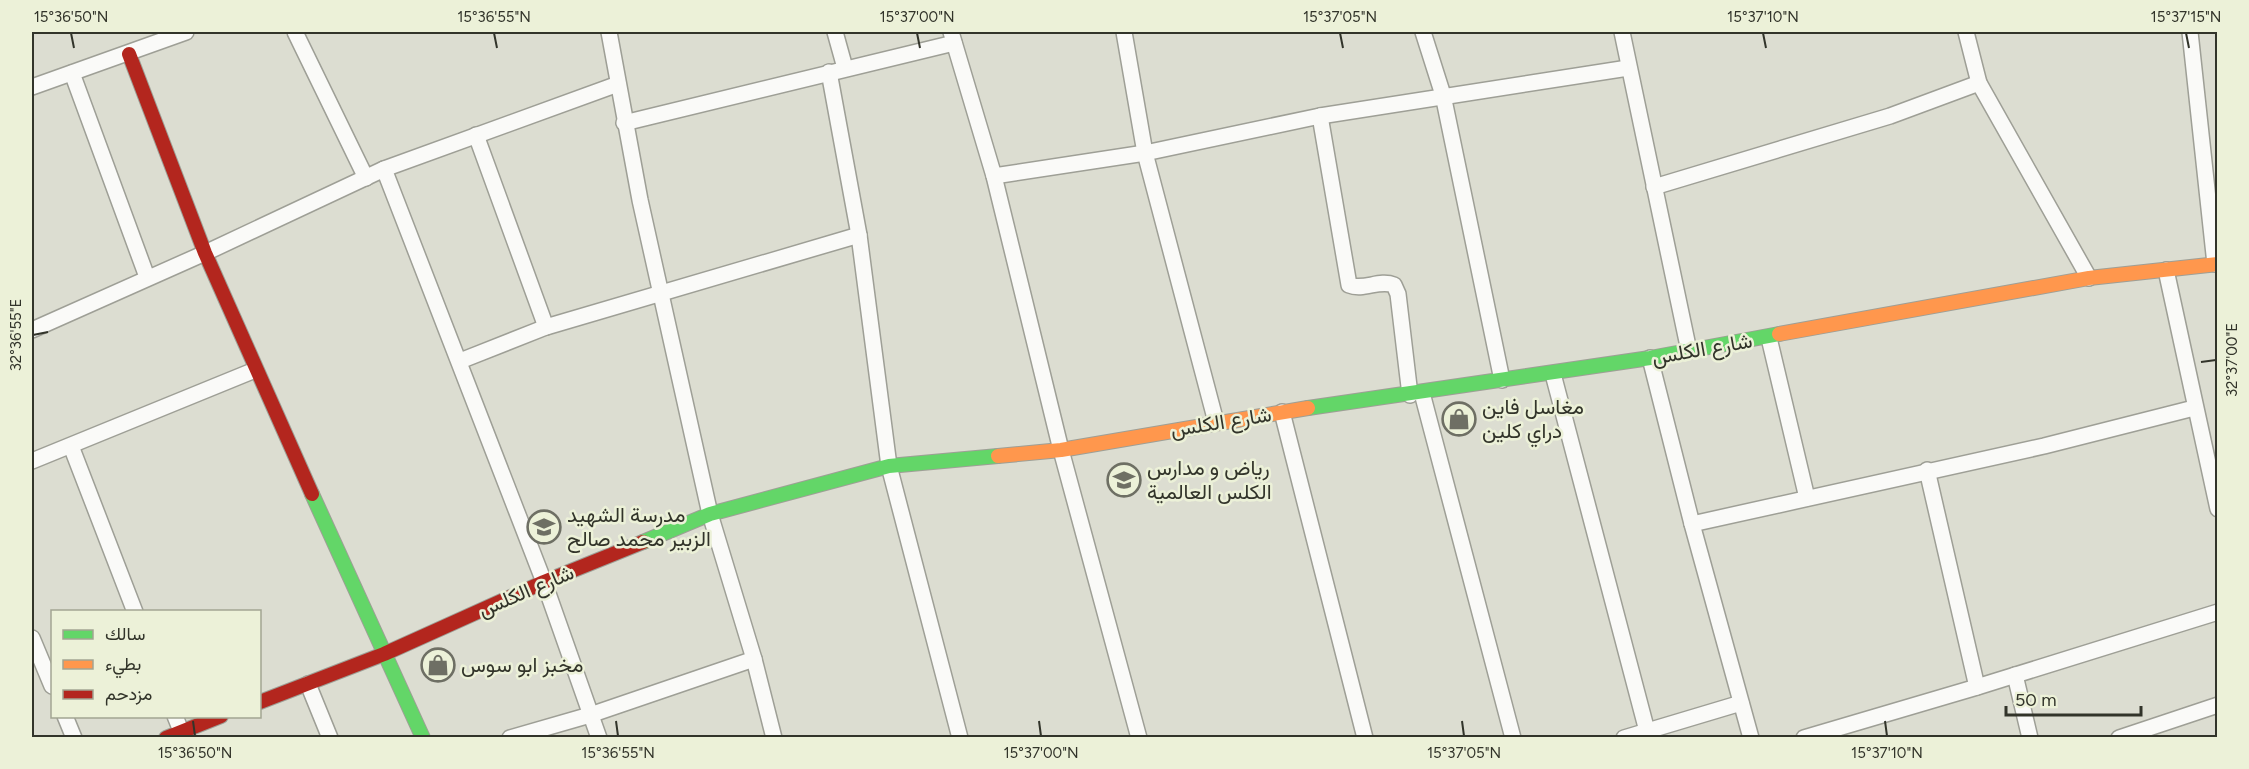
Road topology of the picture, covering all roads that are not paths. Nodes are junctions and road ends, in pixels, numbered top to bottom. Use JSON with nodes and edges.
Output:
{"nodes":[{"id":1,"x":186,"y":32,"type":"edge"},
{"id":2,"x":295,"y":32,"type":"edge"},
{"id":3,"x":609,"y":32,"type":"edge"},
{"id":4,"x":835,"y":32,"type":"edge"},
{"id":5,"x":1124,"y":32,"type":"edge"},
{"id":6,"x":1422,"y":32,"type":"edge"},
{"id":7,"x":1622,"y":32,"type":"edge"},
{"id":8,"x":1966,"y":32,"type":"edge"},
{"id":9,"x":2190,"y":32,"type":"edge"},
{"id":10,"x":952,"y":37,"type":"edge"},
{"id":11,"x":129,"y":54,"type":"junction"},
{"id":12,"x":845,"y":68,"type":"junction"},
{"id":13,"x":1628,"y":68,"type":"junction"},
{"id":14,"x":829,"y":72,"type":"junction"},
{"id":15,"x":72,"y":73,"type":"junction"},
{"id":16,"x":1979,"y":83,"type":"junction"},
{"id":17,"x":618,"y":84,"type":"junction"},
{"id":18,"x":32,"y":87,"type":"edge"},
{"id":19,"x":1443,"y":95,"type":"junction"},
{"id":20,"x":1320,"y":116,"type":"junction"},
{"id":21,"x":624,"y":123,"type":"junction"},
{"id":22,"x":476,"y":135,"type":"junction"},
{"id":23,"x":1145,"y":153,"type":"junction"},
{"id":24,"x":384,"y":169,"type":"junction"},
{"id":25,"x":994,"y":176,"type":"junction"},
{"id":26,"x":366,"y":178,"type":"junction"},
{"id":27,"x":1654,"y":187,"type":"junction"},
{"id":28,"x":859,"y":235,"type":"junction"},
{"id":29,"x":205,"y":253,"type":"junction"},
{"id":30,"x":2216,"y":264,"type":"edge"},
{"id":31,"x":2166,"y":270,"type":"junction"},
{"id":32,"x":147,"y":277,"type":"junction"},
{"id":33,"x":2089,"y":278,"type":"junction"},
{"id":34,"x":662,"y":294,"type":"junction"},
{"id":35,"x":546,"y":327,"type":"junction"},
{"id":36,"x":32,"y":330,"type":"edge"},
{"id":37,"x":1769,"y":338,"type":"junction"},
{"id":38,"x":1689,"y":351,"type":"junction"},
{"id":39,"x":1650,"y":358,"type":"junction"},
{"id":40,"x":460,"y":362,"type":"junction"},
{"id":41,"x":255,"y":370,"type":"junction"},
{"id":42,"x":1552,"y":374,"type":"junction"},
{"id":43,"x":1502,"y":380,"type":"junction"},
{"id":44,"x":1416,"y":394,"type":"junction"},
{"id":45,"x":2194,"y":408,"type":"junction"},
{"id":46,"x":1282,"y":412,"type":"junction"},
{"id":47,"x":1216,"y":422,"type":"junction"},
{"id":48,"x":71,"y":446,"type":"junction"},
{"id":49,"x":1061,"y":450,"type":"junction"},
{"id":50,"x":32,"y":461,"type":"edge"},
{"id":51,"x":889,"y":466,"type":"junction"},
{"id":52,"x":1927,"y":470,"type":"junction"},
{"id":53,"x":1807,"y":498,"type":"junction"},
{"id":54,"x":2216,"y":499,"type":"edge"},
{"id":55,"x":710,"y":514,"type":"junction"},
{"id":56,"x":1692,"y":524,"type":"junction"},
{"id":57,"x":544,"y":582,"type":"junction"},
{"id":58,"x":134,"y":610,"type":"edge"},
{"id":59,"x":2217,"y":612,"type":"edge"},
{"id":60,"x":32,"y":638,"type":"edge"},
{"id":61,"x":384,"y":654,"type":"junction"},
{"id":62,"x":754,"y":659,"type":"junction"},
{"id":63,"x":2015,"y":675,"type":"junction"},
{"id":64,"x":51,"y":684,"type":"edge"},
{"id":65,"x":308,"y":684,"type":"junction"},
{"id":66,"x":1977,"y":687,"type":"junction"},
{"id":67,"x":261,"y":702,"type":"edge"},
{"id":68,"x":1741,"y":703,"type":"junction"},
{"id":69,"x":2217,"y":705,"type":"edge"},
{"id":70,"x":590,"y":715,"type":"junction"},
{"id":71,"x":65,"y":718,"type":"edge"},
{"id":72,"x":175,"y":718,"type":"edge"},
{"id":73,"x":218,"y":718,"type":"edge"},
{"id":74,"x":181,"y":731,"type":"junction"},
{"id":75,"x":1647,"y":731,"type":"junction"},
{"id":76,"x":1362,"y":737,"type":"edge"},
{"id":77,"x":74,"y":738,"type":"edge"},
{"id":78,"x":166,"y":738,"type":"edge"},
{"id":79,"x":330,"y":738,"type":"edge"},
{"id":80,"x":423,"y":738,"type":"edge"},
{"id":81,"x":510,"y":738,"type":"edge"},
{"id":82,"x":599,"y":738,"type":"edge"},
{"id":83,"x":774,"y":738,"type":"edge"},
{"id":84,"x":960,"y":738,"type":"edge"},
{"id":85,"x":1139,"y":738,"type":"edge"},
{"id":86,"x":1513,"y":738,"type":"edge"},
{"id":87,"x":1624,"y":738,"type":"edge"},
{"id":88,"x":1751,"y":738,"type":"edge"},
{"id":89,"x":1804,"y":738,"type":"edge"},
{"id":90,"x":2030,"y":738,"type":"edge"},
{"id":91,"x":2119,"y":738,"type":"edge"}],
"edges":[{"from":1,"to":11,"type":"street"},
{"from":2,"to":26,"type":"street"},
{"from":3,"to":17,"type":"street"},
{"from":4,"to":12,"type":"street"},
{"from":5,"to":23,"type":"street"},
{"from":6,"to":19,"type":"street"},
{"from":7,"to":13,"type":"street"},
{"from":8,"to":16,"type":"street"},
{"from":9,"to":30,"type":"street"},
{"from":10,"to":12,"type":"street"},
{"from":10,"to":25,"type":"street"},
{"from":11,"to":15,"type":"street"},
{"from":11,"to":29,"type":"street"},
{"from":12,"to":14,"type":"street"},
{"from":13,"to":19,"type":"street"},
{"from":13,"to":27,"type":"street"},
{"from":14,"to":21,"type":"street"},
{"from":14,"to":28,"type":"street"},
{"from":15,"to":18,"type":"street"},
{"from":15,"to":32,"type":"street"},
{"from":16,"to":27,"type":"street"},
{"from":16,"to":33,"type":"street"},
{"from":17,"to":21,"type":"street"},
{"from":17,"to":22,"type":"street"},
{"from":19,"to":20,"type":"street"},
{"from":19,"to":43,"type":"street"},
{"from":20,"to":23,"type":"street"},
{"from":20,"to":44,"type":"street"},
{"from":21,"to":34,"type":"street"},
{"from":22,"to":24,"type":"street"},
{"from":22,"to":35,"type":"street"},
{"from":23,"to":25,"type":"street"},
{"from":23,"to":47,"type":"street"},
{"from":24,"to":26,"type":"street"},
{"from":24,"to":40,"type":"street"},
{"from":25,"to":49,"type":"street"},
{"from":26,"to":29,"type":"street"},
{"from":27,"to":38,"type":"street"},
{"from":28,"to":34,"type":"street"},
{"from":28,"to":51,"type":"street"},
{"from":29,"to":32,"type":"street"},
{"from":29,"to":41,"type":"street"},
{"from":30,"to":31,"type":"street","name":"شارع الكلس"},
{"from":31,"to":33,"type":"street","name":"شارع الكلس"},
{"from":31,"to":45,"type":"street"},
{"from":32,"to":36,"type":"street"},
{"from":33,"to":37,"type":"street","name":"شارع الكلس"},
{"from":34,"to":35,"type":"street"},
{"from":34,"to":55,"type":"street"},
{"from":35,"to":40,"type":"street"},
{"from":37,"to":38,"type":"street","name":"شارع الكلس"},
{"from":37,"to":53,"type":"street"},
{"from":38,"to":39,"type":"street","name":"شارع الكلس"},
{"from":39,"to":42,"type":"street","name":"شارع الكلس"},
{"from":39,"to":56,"type":"street"},
{"from":40,"to":57,"type":"street"},
{"from":41,"to":48,"type":"street"},
{"from":41,"to":61,"type":"street"},
{"from":42,"to":43,"type":"street","name":"شارع الكلس"},
{"from":42,"to":75,"type":"street"},
{"from":43,"to":44,"type":"street","name":"شارع الكلس"},
{"from":44,"to":46,"type":"street","name":"شارع الكلس"},
{"from":44,"to":86,"type":"street"},
{"from":45,"to":52,"type":"street"},
{"from":45,"to":54,"type":"street"},
{"from":46,"to":47,"type":"street","name":"شارع الكلس"},
{"from":46,"to":76,"type":"street"},
{"from":47,"to":49,"type":"street","name":"شارع الكلس"},
{"from":48,"to":50,"type":"street"},
{"from":48,"to":58,"type":"street"},
{"from":49,"to":51,"type":"street","name":"شارع الكلس"},
{"from":49,"to":85,"type":"street"},
{"from":51,"to":55,"type":"street","name":"شارع الكلس"},
{"from":51,"to":84,"type":"street"},
{"from":52,"to":53,"type":"street"},
{"from":52,"to":66,"type":"street"},
{"from":53,"to":56,"type":"street"},
{"from":55,"to":57,"type":"street","name":"شارع الكلس"},
{"from":55,"to":62,"type":"street"},
{"from":56,"to":68,"type":"street"},
{"from":57,"to":61,"type":"street","name":"شارع الكلس"},
{"from":57,"to":70,"type":"street"},
{"from":59,"to":63,"type":"street"},
{"from":60,"to":64,"type":"street"},
{"from":61,"to":65,"type":"street","name":"شارع الكلس"},
{"from":61,"to":80,"type":"street"},
{"from":62,"to":70,"type":"street"},
{"from":62,"to":83,"type":"street"},
{"from":63,"to":66,"type":"street"},
{"from":63,"to":90,"type":"street"},
{"from":65,"to":67,"type":"street","name":"شارع الكلس"},
{"from":65,"to":79,"type":"street"},
{"from":66,"to":89,"type":"street"},
{"from":68,"to":75,"type":"street"},
{"from":68,"to":88,"type":"street"},
{"from":69,"to":91,"type":"street"},
{"from":70,"to":81,"type":"street"},
{"from":70,"to":82,"type":"street"},
{"from":71,"to":77,"type":"street"},
{"from":72,"to":74,"type":"street"},
{"from":73,"to":74,"type":"street"},
{"from":74,"to":78,"type":"street"},
{"from":75,"to":87,"type":"street"}]}
